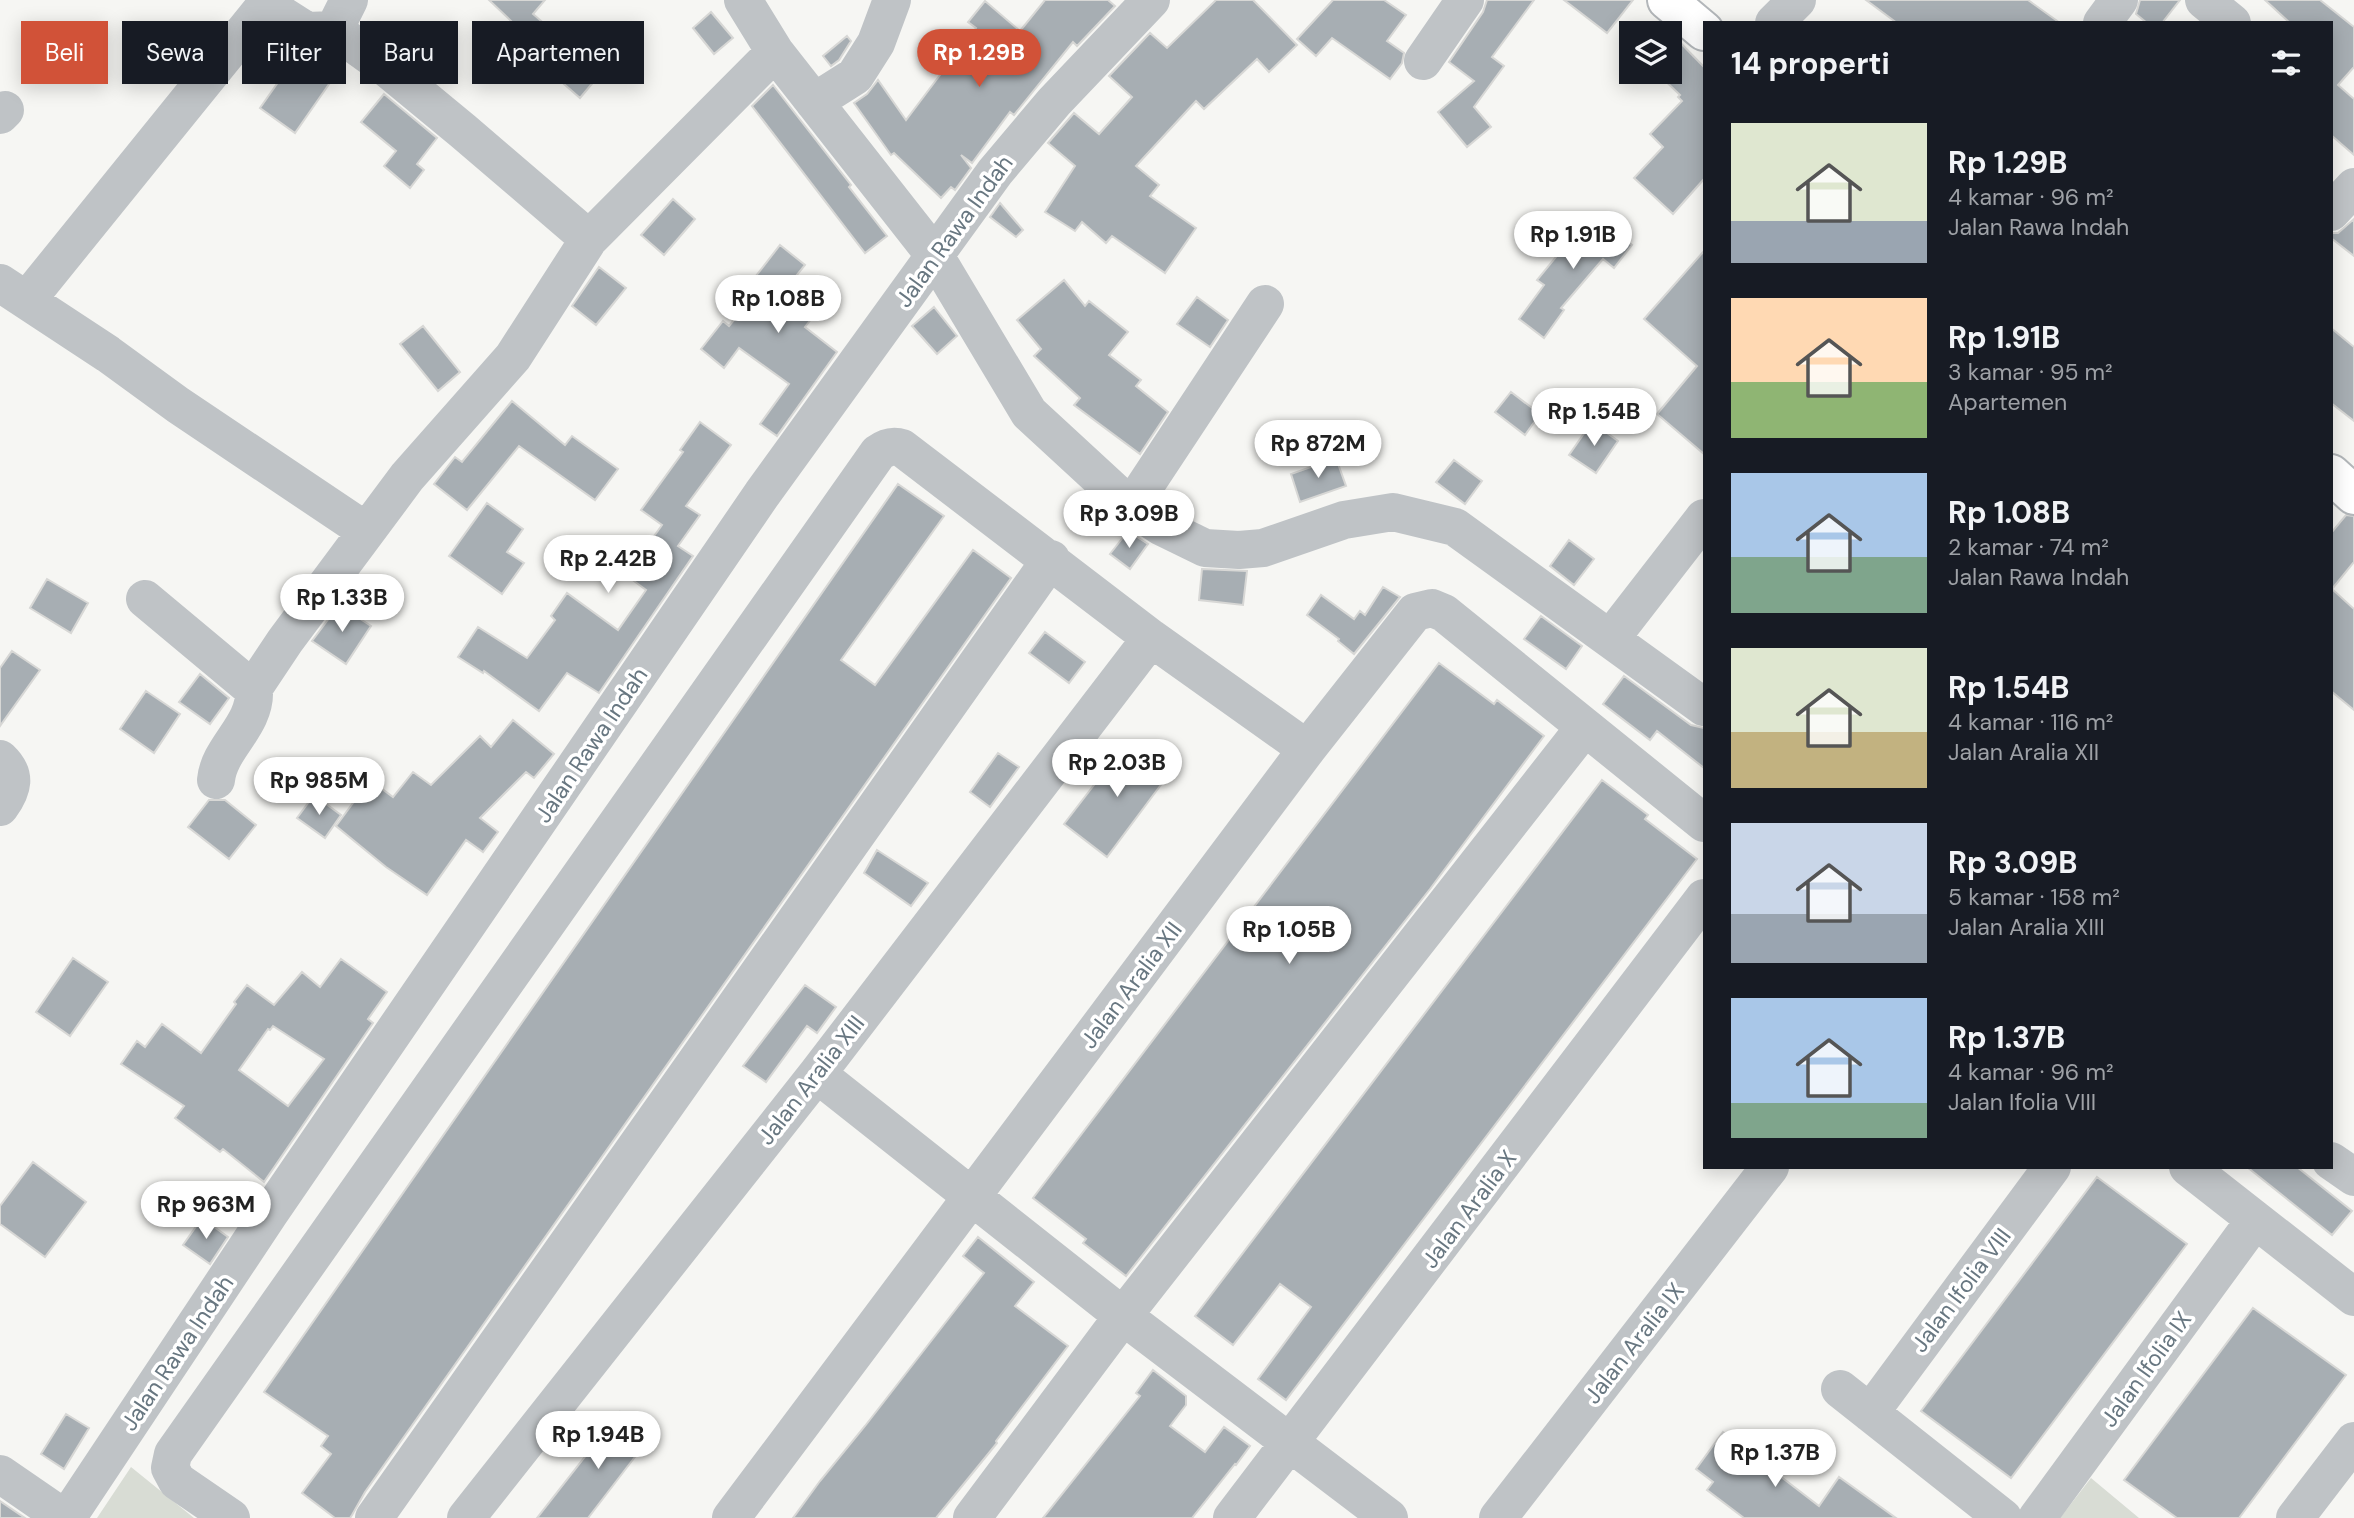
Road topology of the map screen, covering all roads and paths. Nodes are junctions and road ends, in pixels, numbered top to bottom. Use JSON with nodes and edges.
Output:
{"nodes":[{"id":1,"x":743,"y":0,"type":"edge"},
{"id":2,"x":892,"y":0,"type":"edge"},
{"id":3,"x":1151,"y":0,"type":"edge"},
{"id":4,"x":1465,"y":0,"type":"edge"},
{"id":5,"x":1667,"y":0,"type":"edge"},
{"id":6,"x":1797,"y":0,"type":"edge"},
{"id":7,"x":2119,"y":0,"type":"edge"},
{"id":8,"x":2204,"y":0,"type":"edge"},
{"id":9,"x":342,"y":15,"type":"edge"},
{"id":10,"x":1776,"y":21,"type":"edge"},
{"id":11,"x":2103,"y":21,"type":"edge"},
{"id":12,"x":2230,"y":21,"type":"edge"},
{"id":13,"x":1703,"y":30,"type":"edge"},
{"id":14,"x":775,"y":52,"type":"junction"},
{"id":15,"x":1423,"y":61,"type":"dead end"},
{"id":16,"x":814,"y":102,"type":"junction"},
{"id":17,"x":2354,"y":187,"type":"edge"},
{"id":18,"x":2333,"y":210,"type":"edge"},
{"id":19,"x":589,"y":239,"type":"junction"},
{"id":20,"x":935,"y":256,"type":"junction"},
{"id":21,"x":13,"y":292,"type":"edge"},
{"id":22,"x":1265,"y":304,"type":"dead end"},
{"id":23,"x":2333,"y":476,"type":"edge"},
{"id":24,"x":2354,"y":495,"type":"edge"},
{"id":25,"x":1131,"y":506,"type":"junction"},
{"id":26,"x":1703,"y":519,"type":"edge"},
{"id":27,"x":366,"y":531,"type":"junction"},
{"id":28,"x":1051,"y":559,"type":"junction"},
{"id":29,"x":145,"y":599,"type":"dead end"},
{"id":30,"x":1152,"y":638,"type":"junction"},
{"id":31,"x":1611,"y":638,"type":"junction"},
{"id":32,"x":253,"y":689,"type":"junction"},
{"id":33,"x":1703,"y":706,"type":"edge"},
{"id":34,"x":1584,"y":728,"type":"junction"},
{"id":35,"x":1307,"y":749,"type":"junction"},
{"id":36,"x":0,"y":760,"type":"edge"},
{"id":37,"x":216,"y":780,"type":"dead end"},
{"id":38,"x":0,"y":807,"type":"edge"},
{"id":39,"x":1703,"y":822,"type":"edge"},
{"id":40,"x":1703,"y":899,"type":"edge"},
{"id":41,"x":817,"y":1074,"type":"junction"},
{"id":42,"x":2333,"y":1162,"type":"edge"},
{"id":43,"x":1768,"y":1169,"type":"edge"},
{"id":44,"x":2051,"y":1169,"type":"edge"},
{"id":45,"x":2191,"y":1169,"type":"edge"},
{"id":46,"x":2354,"y":1177,"type":"edge"},
{"id":47,"x":974,"y":1196,"type":"junction"},
{"id":48,"x":2255,"y":1220,"type":"junction"},
{"id":49,"x":2354,"y":1297,"type":"edge"},
{"id":50,"x":1123,"y":1316,"type":"junction"},
{"id":51,"x":1840,"y":1389,"type":"dead end"},
{"id":52,"x":1870,"y":1413,"type":"junction"},
{"id":53,"x":2354,"y":1441,"type":"edge"},
{"id":54,"x":1292,"y":1443,"type":"junction"},
{"id":55,"x":0,"y":1474,"type":"edge"},
{"id":56,"x":66,"y":1518,"type":"edge"},
{"id":57,"x":231,"y":1518,"type":"edge"},
{"id":58,"x":374,"y":1518,"type":"edge"},
{"id":59,"x":466,"y":1518,"type":"edge"},
{"id":60,"x":731,"y":1518,"type":"edge"},
{"id":61,"x":972,"y":1518,"type":"edge"},
{"id":62,"x":1232,"y":1518,"type":"edge"},
{"id":63,"x":1389,"y":1518,"type":"edge"},
{"id":64,"x":1498,"y":1518,"type":"edge"},
{"id":65,"x":2003,"y":1518,"type":"edge"},
{"id":66,"x":2037,"y":1518,"type":"edge"},
{"id":67,"x":2295,"y":1518,"type":"edge"}],
"edges":[{"from":1,"to":14,"type":"street"},
{"from":2,"to":16,"type":"street"},
{"from":3,"to":20,"type":"street","name":"Jalan Rawa Indah"},
{"from":4,"to":15,"type":"street"},
{"from":5,"to":13,"type":"main road"},
{"from":6,"to":10,"type":"street"},
{"from":7,"to":11,"type":"street"},
{"from":8,"to":12,"type":"street"},
{"from":9,"to":19,"type":"street"},
{"from":9,"to":21,"type":"street"},
{"from":14,"to":16,"type":"street"},
{"from":14,"to":19,"type":"street"},
{"from":16,"to":20,"type":"street"},
{"from":17,"to":18,"type":"street"},
{"from":19,"to":27,"type":"street"},
{"from":20,"to":25,"type":"street"},
{"from":20,"to":56,"type":"street","name":"Jalan Rawa Indah"},
{"from":21,"to":27,"type":"street"},
{"from":22,"to":25,"type":"street"},
{"from":23,"to":24,"type":"main road"},
{"from":25,"to":31,"type":"street"},
{"from":26,"to":31,"type":"street"},
{"from":27,"to":32,"type":"street"},
{"from":28,"to":30,"type":"street"},
{"from":28,"to":57,"type":"street"},
{"from":28,"to":58,"type":"street"},
{"from":29,"to":32,"type":"street"},
{"from":30,"to":35,"type":"street"},
{"from":30,"to":41,"type":"street","name":"Jalan Aralia XIII"},
{"from":31,"to":33,"type":"street"},
{"from":32,"to":37,"type":"street"},
{"from":34,"to":35,"type":"street","name":"Jalan Aralia XII"},
{"from":34,"to":39,"type":"street","name":"Jalan Aralia XII"},
{"from":34,"to":50,"type":"street"},
{"from":35,"to":47,"type":"street","name":"Jalan Aralia XII"},
{"from":36,"to":38,"type":"street"},
{"from":40,"to":54,"type":"street","name":"Jalan Aralia X"},
{"from":41,"to":47,"type":"street"},
{"from":41,"to":59,"type":"street","name":"Jalan Aralia XIII"},
{"from":42,"to":46,"type":"street"},
{"from":43,"to":64,"type":"street","name":"Jalan Aralia IX"},
{"from":44,"to":52,"type":"street","name":"Jalan Ifolia VIII"},
{"from":45,"to":48,"type":"street"},
{"from":47,"to":50,"type":"street"},
{"from":47,"to":60,"type":"street","name":"Jalan Aralia XII"},
{"from":48,"to":49,"type":"street"},
{"from":48,"to":66,"type":"street","name":"Jalan Ifolia IX"},
{"from":50,"to":54,"type":"street"},
{"from":50,"to":61,"type":"street"},
{"from":51,"to":52,"type":"street"},
{"from":52,"to":65,"type":"street"},
{"from":53,"to":67,"type":"street"},
{"from":54,"to":62,"type":"street","name":"Jalan Aralia X"},
{"from":54,"to":63,"type":"street"},
{"from":55,"to":56,"type":"street"}]}
